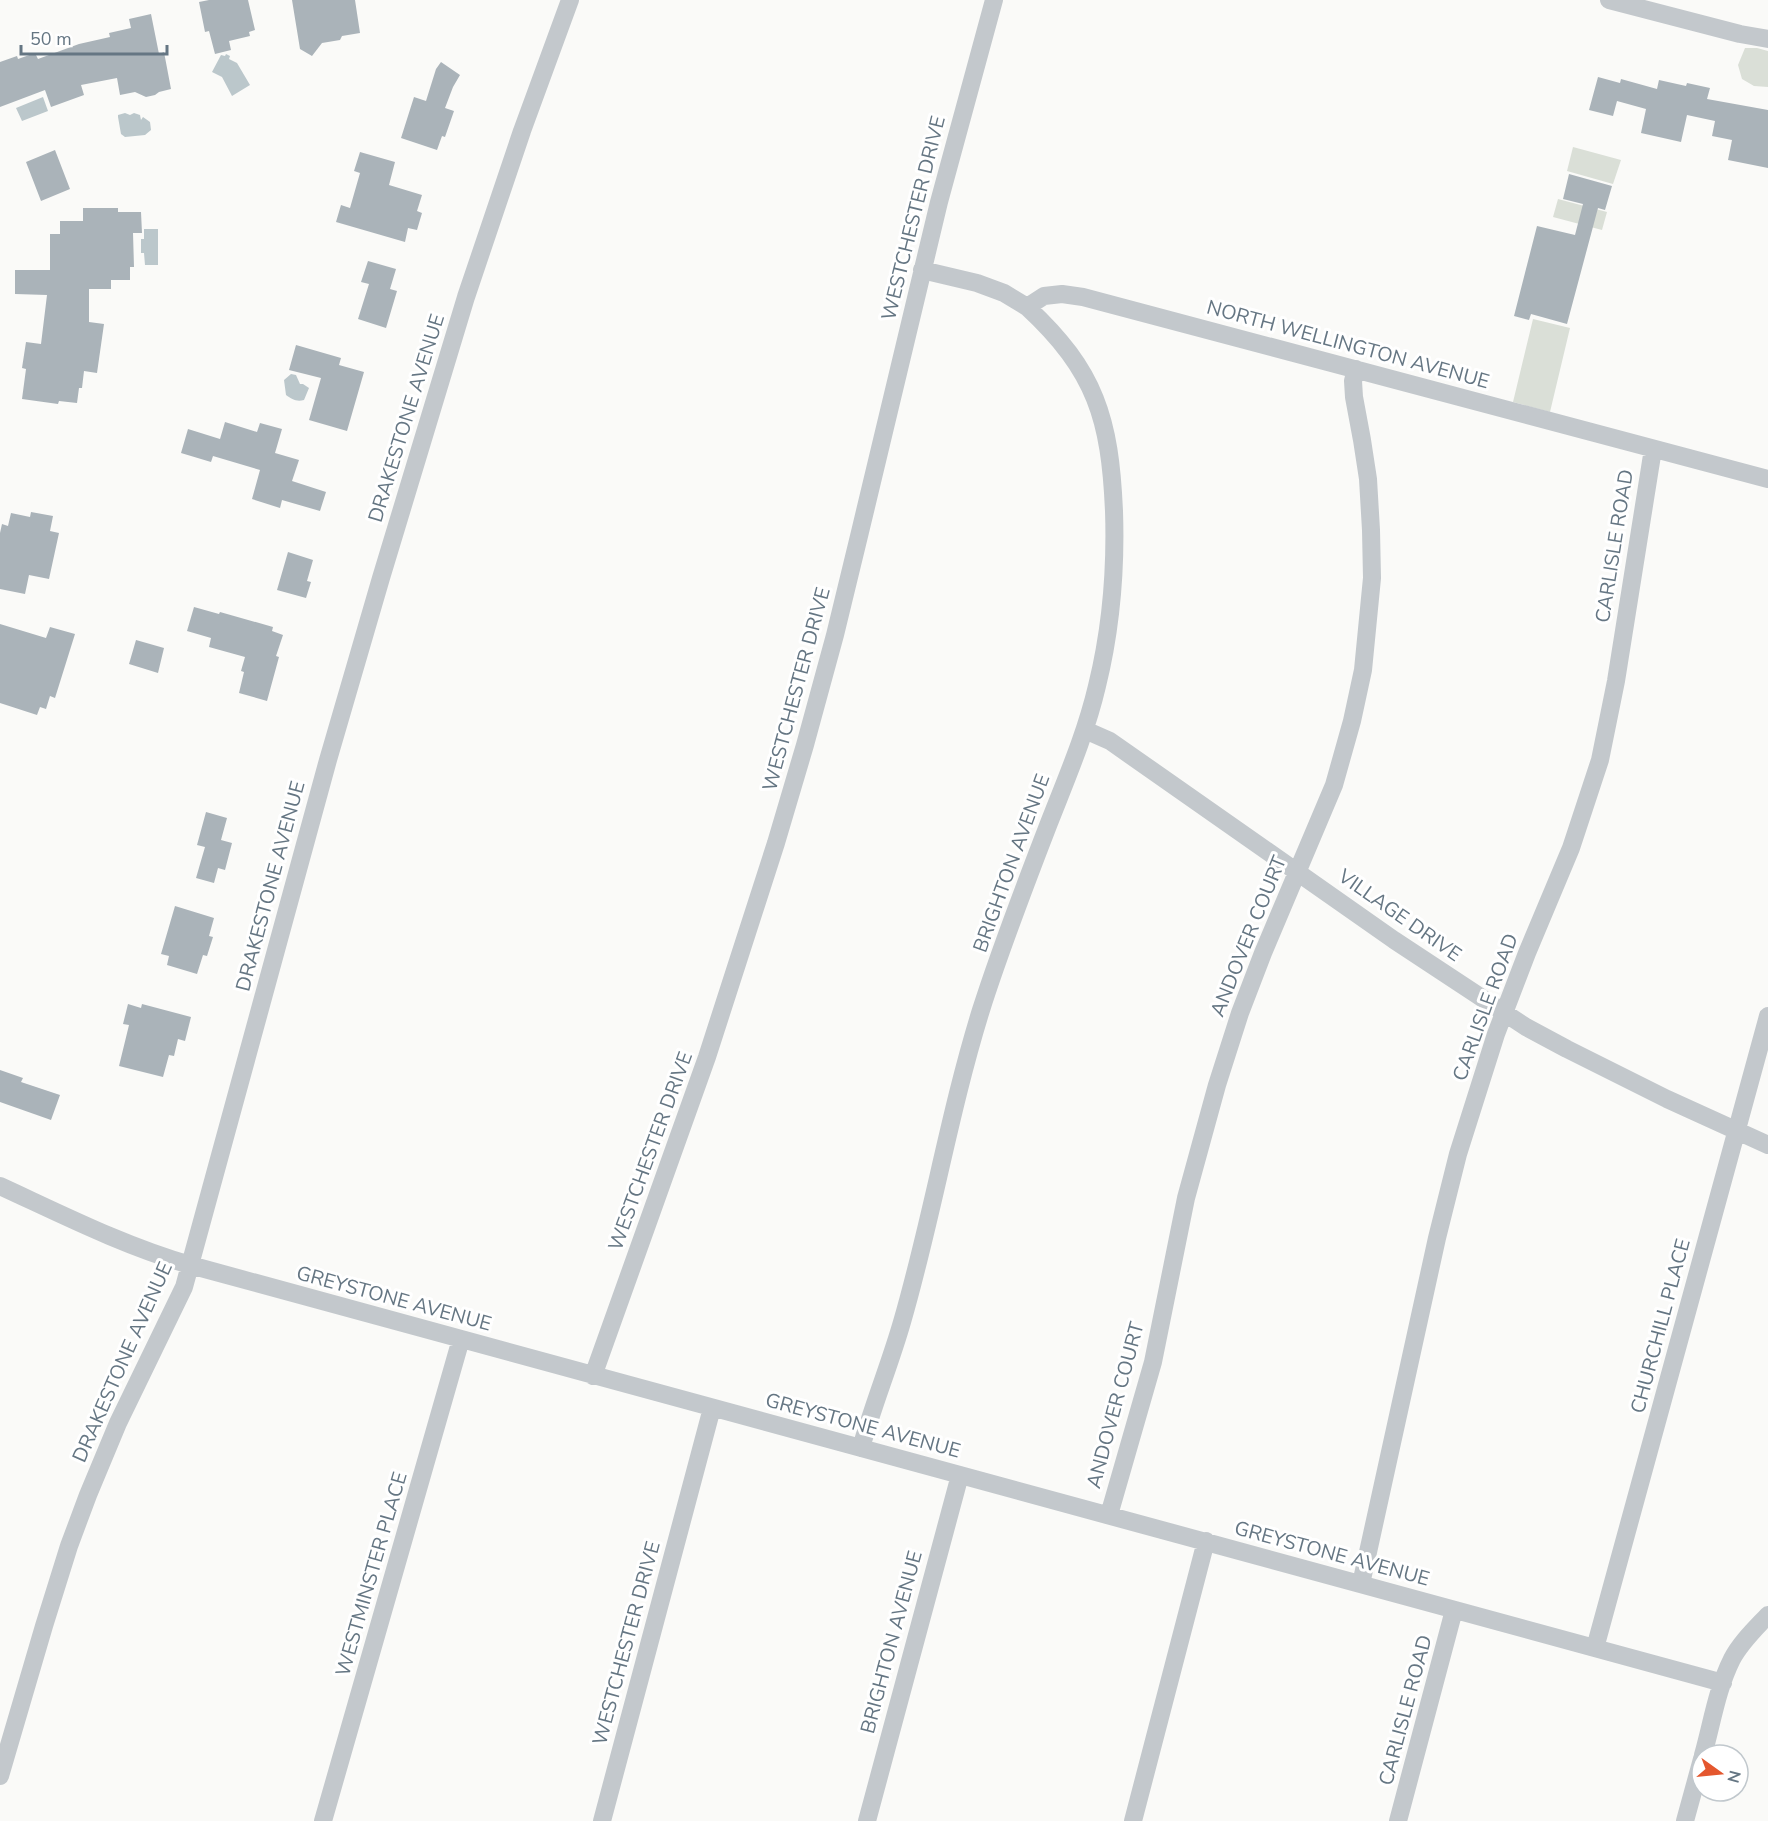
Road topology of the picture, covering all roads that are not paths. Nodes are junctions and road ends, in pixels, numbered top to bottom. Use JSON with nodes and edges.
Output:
{"nodes":[{"id":1,"x":570,"y":0,"type":"edge"},
{"id":2,"x":994,"y":0,"type":"edge"},
{"id":3,"x":1609,"y":0,"type":"edge"},
{"id":4,"x":1768,"y":39,"type":"edge"},
{"id":5,"x":922,"y":270,"type":"junction"},
{"id":6,"x":1027,"y":307,"type":"junction"},
{"id":7,"x":1356,"y":369,"type":"junction"},
{"id":8,"x":1653,"y":449,"type":"junction"},
{"id":9,"x":1768,"y":479,"type":"edge"},
{"id":10,"x":1085,"y":730,"type":"junction"},
{"id":11,"x":1298,"y":872,"type":"junction"},
{"id":12,"x":1504,"y":1012,"type":"junction"},
{"id":13,"x":1768,"y":1016,"type":"edge"},
{"id":14,"x":1737,"y":1130,"type":"junction"},
{"id":15,"x":1768,"y":1144,"type":"edge"},
{"id":16,"x":0,"y":1186,"type":"edge"},
{"id":17,"x":190,"y":1265,"type":"junction"},
{"id":18,"x":461,"y":1339,"type":"junction"},
{"id":19,"x":593,"y":1376,"type":"junction"},
{"id":20,"x":712,"y":1408,"type":"junction"},
{"id":21,"x":861,"y":1448,"type":"junction"},
{"id":22,"x":960,"y":1474,"type":"junction"},
{"id":23,"x":1109,"y":1515,"type":"junction"},
{"id":24,"x":1206,"y":1542,"type":"junction"},
{"id":25,"x":1361,"y":1584,"type":"junction"},
{"id":26,"x":1454,"y":1610,"type":"junction"},
{"id":27,"x":1768,"y":1615,"type":"edge"},
{"id":28,"x":1596,"y":1648,"type":"junction"},
{"id":29,"x":1723,"y":1683,"type":"junction"},
{"id":30,"x":1706,"y":1743,"type":"edge"},
{"id":31,"x":0,"y":1776,"type":"edge"},
{"id":32,"x":1690,"y":1803,"type":"edge"},
{"id":33,"x":323,"y":1821,"type":"edge"},
{"id":34,"x":602,"y":1821,"type":"edge"},
{"id":35,"x":867,"y":1821,"type":"edge"},
{"id":36,"x":1133,"y":1821,"type":"edge"},
{"id":37,"x":1398,"y":1821,"type":"edge"},
{"id":38,"x":1685,"y":1821,"type":"edge"}],
"edges":[{"from":1,"to":17,"type":"street","name":"DRAKESTONE AVENUE"},
{"from":2,"to":5,"type":"street","name":"WESTCHESTER DRIVE"},
{"from":3,"to":4,"type":"street"},
{"from":5,"to":6,"type":"street"},
{"from":5,"to":19,"type":"street","name":"WESTCHESTER DRIVE"},
{"from":6,"to":7,"type":"street","name":"NORTH WELLINGTON AVENUE"},
{"from":6,"to":10,"type":"street","name":"BRIGHTON AVENUE"},
{"from":7,"to":8,"type":"street","name":"NORTH WELLINGTON AVENUE"},
{"from":7,"to":11,"type":"street","name":"ANDOVER COURT"},
{"from":8,"to":9,"type":"street","name":"NORTH WELLINGTON AVENUE"},
{"from":8,"to":12,"type":"street","name":"CARLISLE ROAD"},
{"from":10,"to":11,"type":"street","name":"VILLAGE DRIVE"},
{"from":10,"to":21,"type":"street","name":"BRIGHTON AVENUE"},
{"from":11,"to":12,"type":"street","name":"VILLAGE DRIVE"},
{"from":11,"to":23,"type":"street","name":"ANDOVER COURT"},
{"from":12,"to":14,"type":"street","name":"VILLAGE DRIVE"},
{"from":12,"to":25,"type":"street","name":"CARLISLE ROAD"},
{"from":13,"to":14,"type":"street","name":"CHURCHILL PLACE"},
{"from":14,"to":15,"type":"street","name":"VILLAGE DRIVE"},
{"from":14,"to":28,"type":"street","name":"CHURCHILL PLACE"},
{"from":16,"to":17,"type":"street","name":"GREYSTONE AVENUE"},
{"from":17,"to":18,"type":"street","name":"GREYSTONE AVENUE"},
{"from":17,"to":31,"type":"street","name":"DRAKESTONE AVENUE"},
{"from":18,"to":19,"type":"street","name":"GREYSTONE AVENUE"},
{"from":18,"to":33,"type":"street","name":"WESTMINSTER PLACE"},
{"from":19,"to":20,"type":"street","name":"GREYSTONE AVENUE"},
{"from":20,"to":21,"type":"street","name":"GREYSTONE AVENUE"},
{"from":20,"to":34,"type":"street","name":"WESTCHESTER DRIVE"},
{"from":21,"to":22,"type":"street","name":"GREYSTONE AVENUE"},
{"from":22,"to":23,"type":"street","name":"GREYSTONE AVENUE"},
{"from":22,"to":35,"type":"street","name":"BRIGHTON AVENUE"},
{"from":23,"to":24,"type":"street","name":"GREYSTONE AVENUE"},
{"from":24,"to":25,"type":"street","name":"GREYSTONE AVENUE"},
{"from":24,"to":36,"type":"street"},
{"from":25,"to":26,"type":"street","name":"GREYSTONE AVENUE"},
{"from":26,"to":28,"type":"street","name":"GREYSTONE AVENUE"},
{"from":26,"to":37,"type":"street","name":"CARLISLE ROAD"},
{"from":27,"to":29,"type":"street"},
{"from":28,"to":29,"type":"street","name":"GREYSTONE AVENUE"},
{"from":29,"to":30,"type":"street"},
{"from":32,"to":38,"type":"street"}]}
